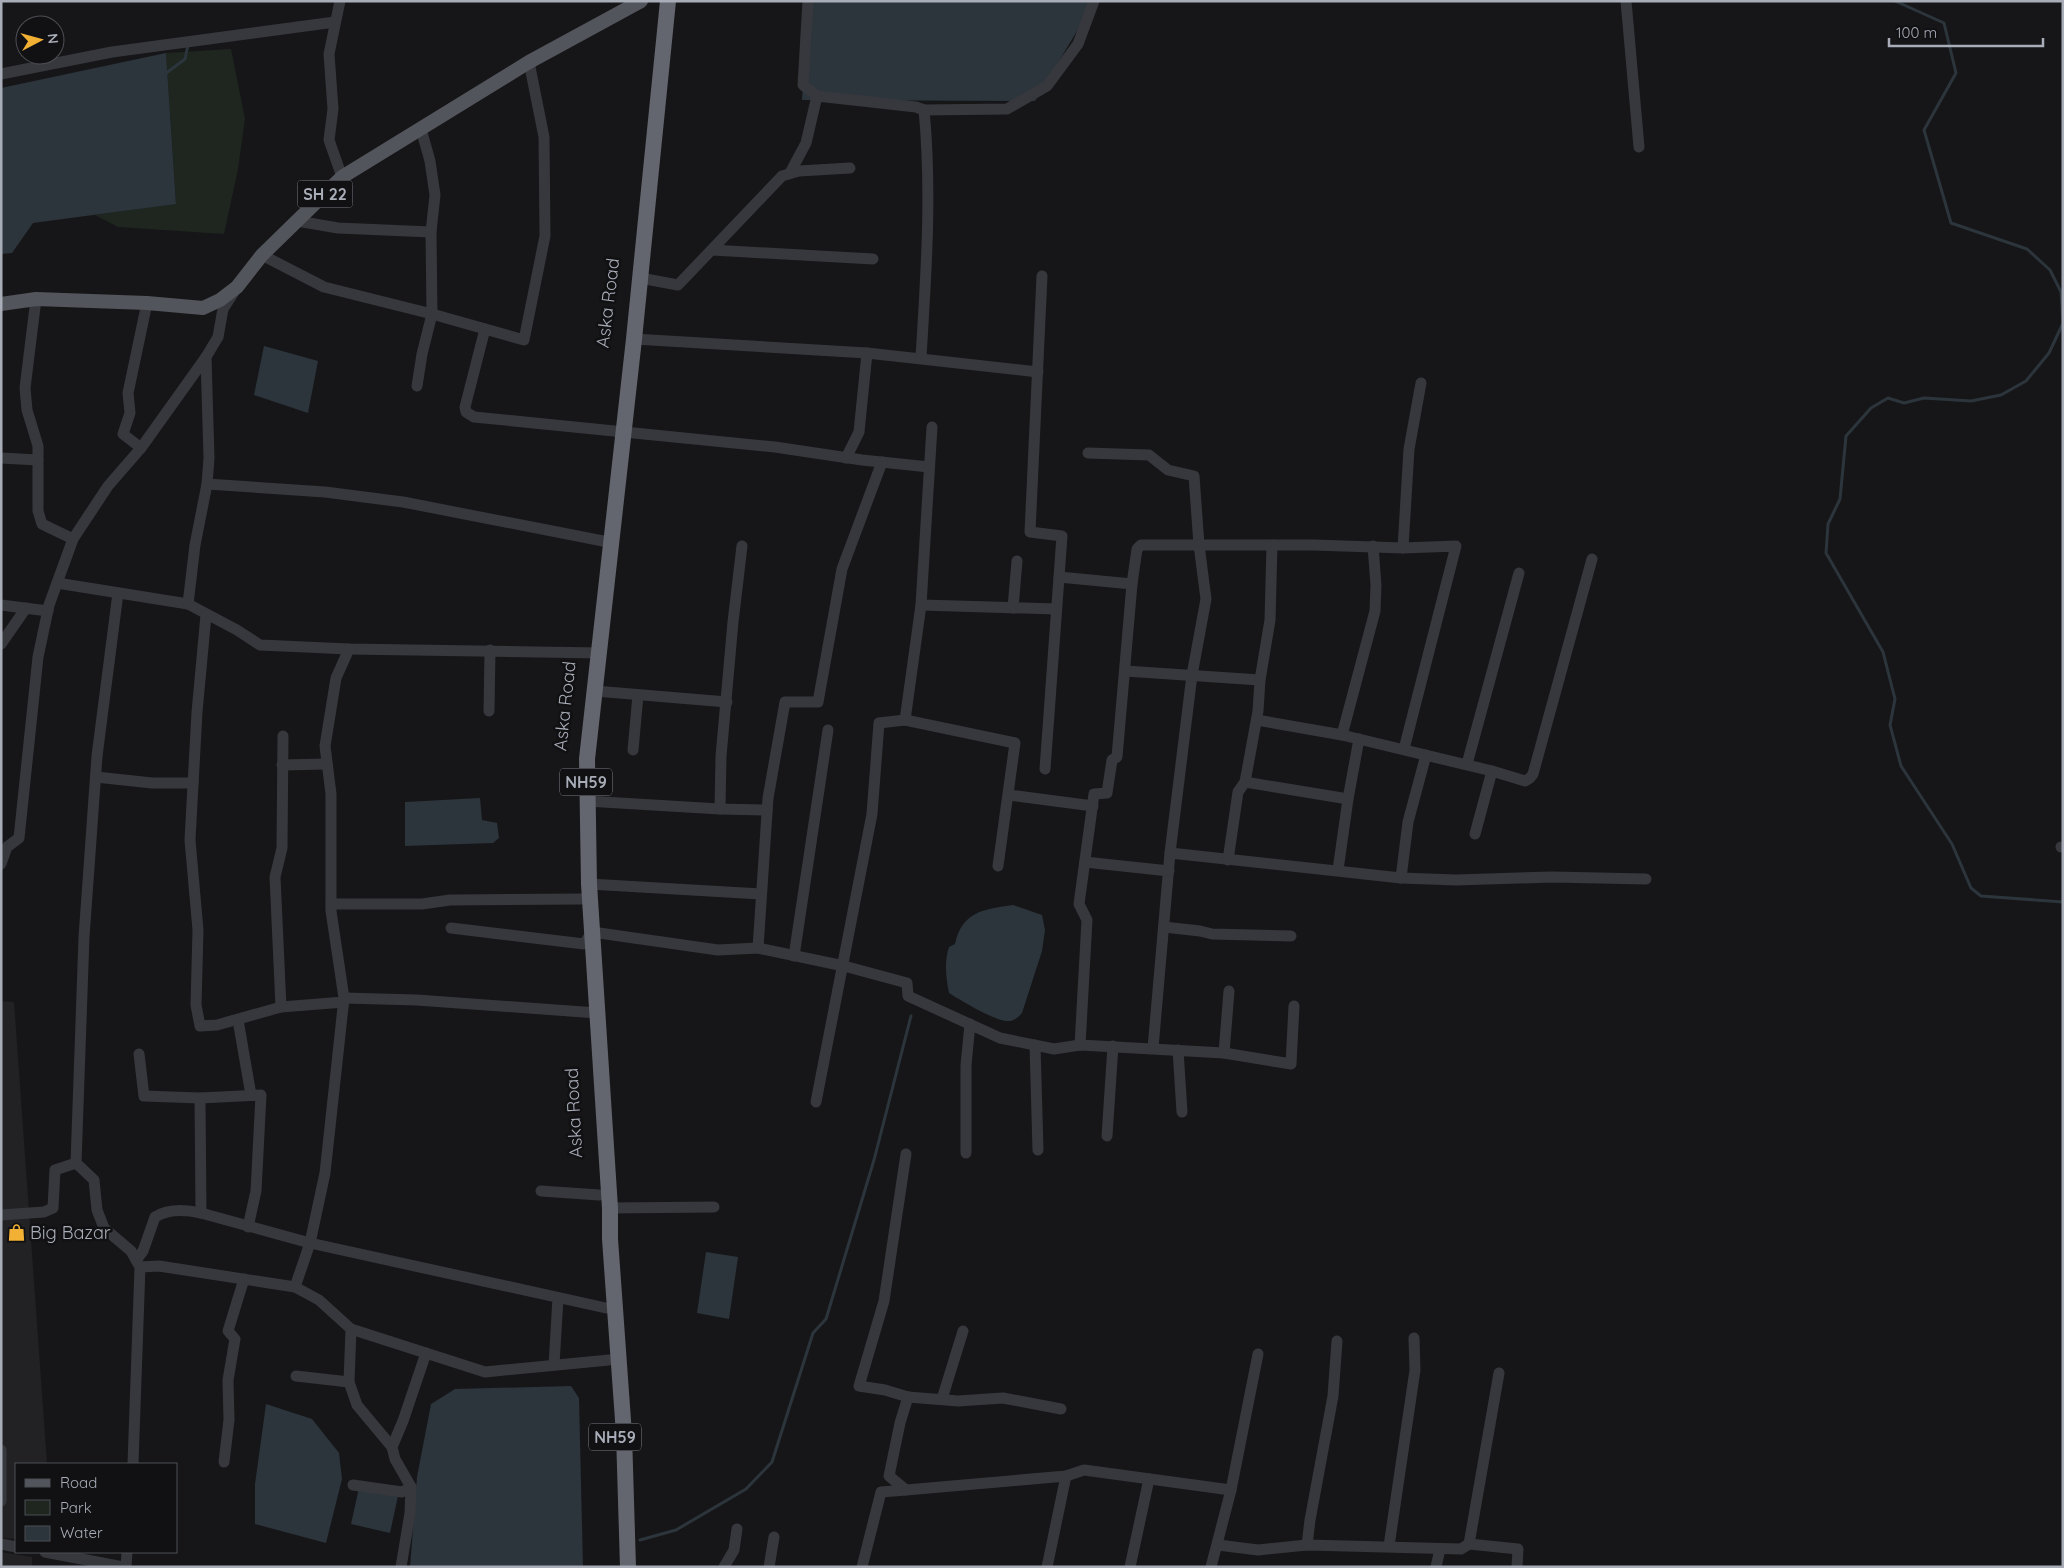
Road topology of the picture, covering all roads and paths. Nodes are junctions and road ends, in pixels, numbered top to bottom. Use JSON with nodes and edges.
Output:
{"nodes":[{"id":1,"x":340,"y":1,"type":"edge"},
{"id":2,"x":641,"y":1,"type":"edge"},
{"id":3,"x":658,"y":1,"type":"edge"},
{"id":4,"x":668,"y":1,"type":"edge"},
{"id":5,"x":808,"y":1,"type":"edge"},
{"id":6,"x":1094,"y":1,"type":"edge"},
{"id":7,"x":1626,"y":1,"type":"edge"},
{"id":8,"x":335,"y":22,"type":"junction"},
{"id":9,"x":529,"y":62,"type":"junction"},
{"id":10,"x":1,"y":74,"type":"edge"},
{"id":11,"x":817,"y":96,"type":"junction"},
{"id":12,"x":924,"y":110,"type":"junction"},
{"id":13,"x":421,"y":129,"type":"junction"},
{"id":14,"x":1639,"y":147,"type":"dead end"},
{"id":15,"x":850,"y":168,"type":"dead end"},
{"id":16,"x":790,"y":174,"type":"junction"},
{"id":17,"x":342,"y":178,"type":"junction"},
{"id":18,"x":297,"y":221,"type":"junction"},
{"id":19,"x":431,"y":232,"type":"junction"},
{"id":20,"x":712,"y":250,"type":"junction"},
{"id":21,"x":262,"y":255,"type":"junction"},
{"id":22,"x":874,"y":259,"type":"dead end"},
{"id":23,"x":1042,"y":276,"type":"dead end"},
{"id":24,"x":640,"y":278,"type":"junction"},
{"id":25,"x":237,"y":287,"type":"junction"},
{"id":26,"x":36,"y":299,"type":"junction"},
{"id":27,"x":147,"y":303,"type":"junction"},
{"id":28,"x":1,"y":304,"type":"edge"},
{"id":29,"x":432,"y":314,"type":"junction"},
{"id":30,"x":485,"y":329,"type":"junction"},
{"id":31,"x":634,"y":339,"type":"junction"},
{"id":32,"x":867,"y":353,"type":"junction"},
{"id":33,"x":206,"y":357,"type":"junction"},
{"id":34,"x":921,"y":358,"type":"junction"},
{"id":35,"x":1038,"y":372,"type":"junction"},
{"id":36,"x":1422,"y":383,"type":"dead end"},
{"id":37,"x":417,"y":386,"type":"dead end"},
{"id":38,"x":932,"y":427,"type":"dead end"},
{"id":39,"x":619,"y":433,"type":"junction"},
{"id":40,"x":141,"y":448,"type":"junction"},
{"id":41,"x":1088,"y":453,"type":"dead end"},
{"id":42,"x":1,"y":458,"type":"edge"},
{"id":43,"x":846,"y":458,"type":"junction"},
{"id":44,"x":38,"y":460,"type":"junction"},
{"id":45,"x":882,"y":462,"type":"junction"},
{"id":46,"x":929,"y":467,"type":"junction"},
{"id":47,"x":208,"y":484,"type":"junction"},
{"id":48,"x":73,"y":539,"type":"junction"},
{"id":49,"x":604,"y":541,"type":"junction"},
{"id":50,"x":1200,"y":545,"type":"junction"},
{"id":51,"x":1272,"y":545,"type":"junction"},
{"id":52,"x":742,"y":546,"type":"dead end"},
{"id":53,"x":1374,"y":546,"type":"junction"},
{"id":54,"x":1403,"y":548,"type":"junction"},
{"id":55,"x":1592,"y":559,"type":"dead end"},
{"id":56,"x":1017,"y":561,"type":"dead end"},
{"id":57,"x":1519,"y":573,"type":"dead end"},
{"id":58,"x":1059,"y":577,"type":"junction"},
{"id":59,"x":57,"y":583,"type":"junction"},
{"id":60,"x":1132,"y":584,"type":"junction"},
{"id":61,"x":118,"y":594,"type":"junction"},
{"id":62,"x":188,"y":604,"type":"junction"},
{"id":63,"x":1,"y":605,"type":"edge"},
{"id":64,"x":921,"y":605,"type":"junction"},
{"id":65,"x":26,"y":608,"type":"junction"},
{"id":66,"x":1013,"y":608,"type":"junction"},
{"id":67,"x":1056,"y":609,"type":"junction"},
{"id":68,"x":48,"y":611,"type":"junction"},
{"id":69,"x":206,"y":615,"type":"junction"},
{"id":70,"x":1,"y":644,"type":"edge"},
{"id":71,"x":349,"y":649,"type":"junction"},
{"id":72,"x":490,"y":650,"type":"junction"},
{"id":73,"x":595,"y":653,"type":"junction"},
{"id":74,"x":1125,"y":671,"type":"junction"},
{"id":75,"x":1192,"y":675,"type":"junction"},
{"id":76,"x":1260,"y":680,"type":"junction"},
{"id":77,"x":596,"y":691,"type":"junction"},
{"id":78,"x":638,"y":696,"type":"junction"},
{"id":79,"x":727,"y":702,"type":"junction"},
{"id":80,"x":489,"y":711,"type":"dead end"},
{"id":81,"x":905,"y":720,"type":"junction"},
{"id":82,"x":1257,"y":720,"type":"junction"},
{"id":83,"x":828,"y":730,"type":"dead end"},
{"id":84,"x":1342,"y":735,"type":"junction"},
{"id":85,"x":283,"y":736,"type":"dead end"},
{"id":86,"x":1359,"y":739,"type":"junction"},
{"id":87,"x":634,"y":750,"type":"dead end"},
{"id":88,"x":1404,"y":750,"type":"junction"},
{"id":89,"x":1426,"y":755,"type":"junction"},
{"id":90,"x":327,"y":764,"type":"junction"},
{"id":91,"x":1467,"y":764,"type":"junction"},
{"id":92,"x":282,"y":765,"type":"junction"},
{"id":93,"x":1045,"y":770,"type":"dead end"},
{"id":94,"x":1492,"y":771,"type":"junction"},
{"id":95,"x":96,"y":777,"type":"junction"},
{"id":96,"x":1245,"y":782,"type":"junction"},
{"id":97,"x":193,"y":783,"type":"junction"},
{"id":98,"x":1009,"y":795,"type":"junction"},
{"id":99,"x":1348,"y":799,"type":"junction"},
{"id":100,"x":586,"y":801,"type":"junction"},
{"id":101,"x":1093,"y":806,"type":"junction"},
{"id":102,"x":720,"y":809,"type":"junction"},
{"id":103,"x":767,"y":810,"type":"junction"},
{"id":104,"x":1474,"y":834,"type":"dead end"},
{"id":105,"x":1170,"y":853,"type":"junction"},
{"id":106,"x":1228,"y":860,"type":"junction"},
{"id":107,"x":1085,"y":862,"type":"junction"},
{"id":108,"x":1,"y":864,"type":"edge"},
{"id":109,"x":998,"y":866,"type":"dead end"},
{"id":110,"x":1338,"y":870,"type":"junction"},
{"id":111,"x":1169,"y":871,"type":"junction"},
{"id":112,"x":1402,"y":878,"type":"junction"},
{"id":113,"x":1646,"y":879,"type":"dead end"},
{"id":114,"x":586,"y":892,"type":"junction"},
{"id":115,"x":761,"y":894,"type":"junction"},
{"id":116,"x":331,"y":904,"type":"junction"},
{"id":117,"x":1164,"y":926,"type":"junction"},
{"id":118,"x":451,"y":928,"type":"dead end"},
{"id":119,"x":1291,"y":936,"type":"dead end"},
{"id":120,"x":588,"y":938,"type":"junction"},
{"id":121,"x":758,"y":948,"type":"junction"},
{"id":122,"x":794,"y":956,"type":"junction"},
{"id":123,"x":844,"y":966,"type":"junction"},
{"id":124,"x":1228,"y":990,"type":"dead end"},
{"id":125,"x":344,"y":1000,"type":"junction"},
{"id":126,"x":1294,"y":1006,"type":"dead end"},
{"id":127,"x":281,"y":1007,"type":"junction"},
{"id":128,"x":593,"y":1013,"type":"junction"},
{"id":129,"x":238,"y":1020,"type":"junction"},
{"id":130,"x":970,"y":1024,"type":"junction"},
{"id":131,"x":1035,"y":1045,"type":"junction"},
{"id":132,"x":1080,"y":1045,"type":"junction"},
{"id":133,"x":1113,"y":1046,"type":"junction"},
{"id":134,"x":1153,"y":1048,"type":"junction"},
{"id":135,"x":1178,"y":1050,"type":"junction"},
{"id":136,"x":1224,"y":1053,"type":"junction"},
{"id":137,"x":139,"y":1054,"type":"dead end"},
{"id":138,"x":251,"y":1095,"type":"junction"},
{"id":139,"x":200,"y":1098,"type":"junction"},
{"id":140,"x":816,"y":1102,"type":"dead end"},
{"id":141,"x":1182,"y":1112,"type":"dead end"},
{"id":142,"x":1107,"y":1136,"type":"dead end"},
{"id":143,"x":1038,"y":1150,"type":"dead end"},
{"id":144,"x":966,"y":1153,"type":"dead end"},
{"id":145,"x":906,"y":1154,"type":"dead end"},
{"id":146,"x":76,"y":1163,"type":"junction"},
{"id":147,"x":541,"y":1192,"type":"dead end"},
{"id":148,"x":599,"y":1195,"type":"junction"},
{"id":149,"x":714,"y":1207,"type":"dead end"},
{"id":150,"x":610,"y":1208,"type":"junction"},
{"id":151,"x":201,"y":1213,"type":"junction"},
{"id":152,"x":1,"y":1215,"type":"edge"},
{"id":153,"x":248,"y":1226,"type":"junction"},
{"id":154,"x":310,"y":1243,"type":"junction"},
{"id":155,"x":138,"y":1263,"type":"junction"},
{"id":156,"x":244,"y":1279,"type":"junction"},
{"id":157,"x":296,"y":1287,"type":"junction"},
{"id":158,"x":558,"y":1298,"type":"junction"},
{"id":159,"x":610,"y":1309,"type":"junction"},
{"id":160,"x":351,"y":1330,"type":"junction"},
{"id":161,"x":963,"y":1331,"type":"dead end"},
{"id":162,"x":1414,"y":1338,"type":"dead end"},
{"id":163,"x":1337,"y":1341,"type":"dead end"},
{"id":164,"x":426,"y":1353,"type":"junction"},
{"id":165,"x":1258,"y":1354,"type":"dead end"},
{"id":166,"x":609,"y":1360,"type":"junction"},
{"id":167,"x":554,"y":1365,"type":"junction"},
{"id":168,"x":1499,"y":1373,"type":"dead end"},
{"id":169,"x":296,"y":1376,"type":"dead end"},
{"id":170,"x":349,"y":1382,"type":"junction"},
{"id":171,"x":908,"y":1397,"type":"junction"},
{"id":172,"x":942,"y":1400,"type":"junction"},
{"id":173,"x":1061,"y":1409,"type":"dead end"},
{"id":174,"x":392,"y":1447,"type":"junction"},
{"id":175,"x":1,"y":1450,"type":"edge"},
{"id":176,"x":224,"y":1462,"type":"dead end"},
{"id":177,"x":133,"y":1463,"type":"edge"},
{"id":178,"x":1066,"y":1476,"type":"junction"},
{"id":179,"x":1149,"y":1479,"type":"junction"},
{"id":180,"x":353,"y":1485,"type":"dead end"},
{"id":181,"x":411,"y":1487,"type":"junction"},
{"id":182,"x":906,"y":1490,"type":"junction"},
{"id":183,"x":1231,"y":1490,"type":"junction"},
{"id":184,"x":1,"y":1501,"type":"edge"},
{"id":185,"x":737,"y":1529,"type":"dead end"},
{"id":186,"x":774,"y":1538,"type":"dead end"},
{"id":187,"x":1,"y":1544,"type":"edge"},
{"id":188,"x":1469,"y":1544,"type":"junction"},
{"id":189,"x":1218,"y":1545,"type":"junction"},
{"id":190,"x":1307,"y":1545,"type":"junction"},
{"id":191,"x":1389,"y":1546,"type":"junction"},
{"id":192,"x":15,"y":1547,"type":"edge"},
{"id":193,"x":1440,"y":1549,"type":"junction"},
{"id":194,"x":50,"y":1553,"type":"edge"},
{"id":195,"x":127,"y":1553,"type":"edge"},
{"id":196,"x":125,"y":1567,"type":"edge"},
{"id":197,"x":400,"y":1567,"type":"edge"},
{"id":198,"x":620,"y":1567,"type":"edge"},
{"id":199,"x":628,"y":1567,"type":"edge"},
{"id":200,"x":724,"y":1567,"type":"edge"},
{"id":201,"x":769,"y":1567,"type":"edge"},
{"id":202,"x":862,"y":1567,"type":"edge"},
{"id":203,"x":1047,"y":1567,"type":"edge"},
{"id":204,"x":1130,"y":1567,"type":"edge"},
{"id":205,"x":1212,"y":1567,"type":"edge"},
{"id":206,"x":1436,"y":1567,"type":"edge"},
{"id":207,"x":1517,"y":1567,"type":"edge"}],
"edges":[{"from":1,"to":8,"type":"street"},
{"from":2,"to":9,"type":"main road","number":"SH 22"},
{"from":3,"to":39,"type":"highway","name":"Aska Road","number":"NH59"},
{"from":4,"to":24,"type":"highway","number":"NH59"},
{"from":5,"to":11,"type":"street"},
{"from":6,"to":12,"type":"street"},
{"from":7,"to":14,"type":"street"},
{"from":8,"to":10,"type":"street"},
{"from":8,"to":17,"type":"street"},
{"from":9,"to":13,"type":"main road","number":"SH 22"},
{"from":9,"to":30,"type":"street"},
{"from":11,"to":12,"type":"street"},
{"from":11,"to":16,"type":"street"},
{"from":12,"to":34,"type":"street"},
{"from":13,"to":17,"type":"main road","number":"SH 22"},
{"from":13,"to":19,"type":"street"},
{"from":15,"to":16,"type":"street"},
{"from":16,"to":20,"type":"street"},
{"from":17,"to":18,"type":"main road","number":"SH 22"},
{"from":18,"to":19,"type":"street"},
{"from":18,"to":21,"type":"main road","number":"SH 22"},
{"from":19,"to":29,"type":"street"},
{"from":20,"to":22,"type":"street"},
{"from":20,"to":24,"type":"street"},
{"from":21,"to":25,"type":"main road","number":"SH 22"},
{"from":21,"to":29,"type":"street"},
{"from":23,"to":35,"type":"street"},
{"from":24,"to":31,"type":"highway","number":"NH59"},
{"from":25,"to":27,"type":"main road","number":"SH 22"},
{"from":25,"to":33,"type":"street"},
{"from":26,"to":27,"type":"main road","number":"SH 22"},
{"from":26,"to":28,"type":"main road","number":"SH 22"},
{"from":26,"to":44,"type":"street"},
{"from":27,"to":40,"type":"street"},
{"from":29,"to":30,"type":"street"},
{"from":29,"to":37,"type":"street"},
{"from":30,"to":39,"type":"street"},
{"from":31,"to":32,"type":"street"},
{"from":31,"to":39,"type":"highway","number":"NH59"},
{"from":32,"to":34,"type":"street"},
{"from":32,"to":43,"type":"street"},
{"from":33,"to":40,"type":"street"},
{"from":33,"to":47,"type":"street"},
{"from":34,"to":35,"type":"street"},
{"from":35,"to":58,"type":"street"},
{"from":36,"to":54,"type":"street"},
{"from":38,"to":46,"type":"street"},
{"from":39,"to":43,"type":"street"},
{"from":39,"to":49,"type":"highway","name":"Aska Road","number":"NH59"},
{"from":39,"to":73,"type":"highway","number":"NH59"},
{"from":40,"to":48,"type":"street"},
{"from":41,"to":50,"type":"street"},
{"from":42,"to":44,"type":"street"},
{"from":43,"to":45,"type":"street"},
{"from":44,"to":48,"type":"street"},
{"from":45,"to":46,"type":"street"},
{"from":45,"to":103,"type":"street"},
{"from":46,"to":64,"type":"street"},
{"from":47,"to":49,"type":"street"},
{"from":47,"to":62,"type":"street"},
{"from":48,"to":59,"type":"street"},
{"from":49,"to":73,"type":"highway","name":"Aska Road","number":"NH59"},
{"from":50,"to":51,"type":"street"},
{"from":50,"to":60,"type":"street"},
{"from":50,"to":75,"type":"street"},
{"from":51,"to":53,"type":"street"},
{"from":51,"to":76,"type":"street"},
{"from":52,"to":79,"type":"street"},
{"from":53,"to":54,"type":"street"},
{"from":53,"to":84,"type":"street"},
{"from":54,"to":88,"type":"street"},
{"from":55,"to":94,"type":"street"},
{"from":56,"to":66,"type":"street"},
{"from":57,"to":91,"type":"street"},
{"from":58,"to":60,"type":"street"},
{"from":58,"to":67,"type":"street"},
{"from":59,"to":61,"type":"street"},
{"from":59,"to":68,"type":"street"},
{"from":60,"to":74,"type":"street"},
{"from":61,"to":62,"type":"street"},
{"from":61,"to":95,"type":"street"},
{"from":62,"to":69,"type":"street"},
{"from":63,"to":65,"type":"street"},
{"from":64,"to":66,"type":"street"},
{"from":64,"to":81,"type":"street"},
{"from":65,"to":68,"type":"street"},
{"from":65,"to":70,"type":"street"},
{"from":66,"to":67,"type":"street"},
{"from":67,"to":93,"type":"street"},
{"from":68,"to":108,"type":"street"},
{"from":69,"to":71,"type":"street"},
{"from":69,"to":97,"type":"street"},
{"from":71,"to":72,"type":"street"},
{"from":71,"to":90,"type":"street"},
{"from":72,"to":73,"type":"street"},
{"from":72,"to":80,"type":"street"},
{"from":73,"to":77,"type":"highway","number":"NH59"},
{"from":73,"to":114,"type":"highway","name":"Aska Road","number":"NH59"},
{"from":74,"to":75,"type":"street"},
{"from":74,"to":101,"type":"street"},
{"from":75,"to":76,"type":"street"},
{"from":75,"to":105,"type":"street"},
{"from":76,"to":82,"type":"street"},
{"from":77,"to":78,"type":"street"},
{"from":77,"to":100,"type":"highway","number":"NH59"},
{"from":78,"to":79,"type":"street"},
{"from":78,"to":87,"type":"street"},
{"from":79,"to":102,"type":"street"},
{"from":81,"to":98,"type":"street"},
{"from":81,"to":123,"type":"street"},
{"from":82,"to":84,"type":"street"},
{"from":82,"to":96,"type":"street"},
{"from":83,"to":122,"type":"street"},
{"from":84,"to":86,"type":"street"},
{"from":85,"to":92,"type":"street"},
{"from":86,"to":88,"type":"street"},
{"from":86,"to":99,"type":"street"},
{"from":88,"to":89,"type":"street"},
{"from":89,"to":91,"type":"street"},
{"from":89,"to":112,"type":"street"},
{"from":90,"to":92,"type":"street"},
{"from":90,"to":116,"type":"street"},
{"from":91,"to":94,"type":"street"},
{"from":92,"to":127,"type":"street"},
{"from":94,"to":104,"type":"street"},
{"from":95,"to":97,"type":"street"},
{"from":95,"to":146,"type":"street"},
{"from":96,"to":99,"type":"street"},
{"from":96,"to":106,"type":"street"},
{"from":97,"to":129,"type":"street"},
{"from":98,"to":101,"type":"street"},
{"from":98,"to":109,"type":"street"},
{"from":99,"to":110,"type":"street"},
{"from":100,"to":102,"type":"street"},
{"from":100,"to":114,"type":"highway","number":"NH59"},
{"from":101,"to":107,"type":"street"},
{"from":102,"to":103,"type":"street"},
{"from":103,"to":115,"type":"street"},
{"from":105,"to":106,"type":"street"},
{"from":105,"to":111,"type":"street"},
{"from":106,"to":110,"type":"street"},
{"from":107,"to":111,"type":"street"},
{"from":107,"to":132,"type":"street"},
{"from":110,"to":112,"type":"street"},
{"from":111,"to":117,"type":"street"},
{"from":112,"to":113,"type":"street"},
{"from":114,"to":115,"type":"street"},
{"from":114,"to":116,"type":"street"},
{"from":114,"to":120,"type":"highway","name":"Aska Road","number":"NH59"},
{"from":115,"to":121,"type":"street"},
{"from":116,"to":125,"type":"street"},
{"from":117,"to":119,"type":"street"},
{"from":117,"to":134,"type":"street"},
{"from":118,"to":120,"type":"street"},
{"from":120,"to":121,"type":"street"},
{"from":120,"to":128,"type":"highway","name":"Aska Road","number":"NH59"},
{"from":121,"to":122,"type":"street"},
{"from":122,"to":123,"type":"street"},
{"from":123,"to":130,"type":"street"},
{"from":123,"to":140,"type":"street"},
{"from":124,"to":136,"type":"street"},
{"from":125,"to":127,"type":"street"},
{"from":125,"to":128,"type":"street"},
{"from":125,"to":154,"type":"street"},
{"from":126,"to":136,"type":"street"},
{"from":127,"to":129,"type":"street"},
{"from":128,"to":148,"type":"highway","name":"Aska Road","number":"NH59"},
{"from":128,"to":150,"type":"highway","number":"NH59"},
{"from":129,"to":138,"type":"street"},
{"from":130,"to":131,"type":"street"},
{"from":130,"to":144,"type":"street"},
{"from":131,"to":132,"type":"street"},
{"from":131,"to":143,"type":"street"},
{"from":132,"to":133,"type":"street"},
{"from":133,"to":134,"type":"street"},
{"from":133,"to":142,"type":"street"},
{"from":134,"to":135,"type":"street"},
{"from":135,"to":136,"type":"street"},
{"from":135,"to":141,"type":"street"},
{"from":137,"to":139,"type":"street"},
{"from":138,"to":139,"type":"street"},
{"from":138,"to":153,"type":"street"},
{"from":139,"to":151,"type":"street"},
{"from":145,"to":171,"type":"street"},
{"from":146,"to":152,"type":"street"},
{"from":146,"to":155,"type":"street"},
{"from":147,"to":148,"type":"street"},
{"from":148,"to":159,"type":"highway","name":"Aska Road","number":"NH59"},
{"from":149,"to":150,"type":"street"},
{"from":150,"to":159,"type":"highway","number":"NH59"},
{"from":151,"to":153,"type":"street"},
{"from":151,"to":155,"type":"street"},
{"from":153,"to":154,"type":"street"},
{"from":154,"to":157,"type":"street"},
{"from":154,"to":158,"type":"street"},
{"from":155,"to":156,"type":"street"},
{"from":155,"to":177,"type":"street"},
{"from":156,"to":157,"type":"street"},
{"from":156,"to":176,"type":"street"},
{"from":157,"to":160,"type":"street"},
{"from":158,"to":159,"type":"street"},
{"from":158,"to":167,"type":"street"},
{"from":159,"to":166,"type":"highway","name":"Aska Road","number":"NH59"},
{"from":159,"to":199,"type":"highway","number":"NH59"},
{"from":160,"to":164,"type":"street"},
{"from":160,"to":170,"type":"street"},
{"from":161,"to":172,"type":"street"},
{"from":162,"to":191,"type":"street"},
{"from":163,"to":190,"type":"street"},
{"from":164,"to":167,"type":"street"},
{"from":164,"to":174,"type":"street"},
{"from":165,"to":183,"type":"street"},
{"from":166,"to":167,"type":"street"},
{"from":166,"to":198,"type":"highway","name":"Aska Road","number":"NH59"},
{"from":168,"to":188,"type":"street"},
{"from":169,"to":170,"type":"street"},
{"from":170,"to":174,"type":"street"},
{"from":171,"to":172,"type":"street"},
{"from":171,"to":182,"type":"street"},
{"from":172,"to":173,"type":"street"},
{"from":174,"to":181,"type":"street"},
{"from":175,"to":184,"type":"street"},
{"from":178,"to":179,"type":"street"},
{"from":178,"to":182,"type":"street"},
{"from":178,"to":203,"type":"street"},
{"from":179,"to":183,"type":"street"},
{"from":179,"to":204,"type":"street"},
{"from":180,"to":181,"type":"street"},
{"from":181,"to":197,"type":"street"},
{"from":182,"to":202,"type":"street"},
{"from":183,"to":189,"type":"street"},
{"from":185,"to":200,"type":"street"},
{"from":186,"to":201,"type":"street"},
{"from":187,"to":192,"type":"street"},
{"from":188,"to":193,"type":"street"},
{"from":188,"to":207,"type":"street"},
{"from":189,"to":190,"type":"street"},
{"from":189,"to":205,"type":"street"},
{"from":190,"to":191,"type":"street"},
{"from":191,"to":193,"type":"street"},
{"from":193,"to":206,"type":"street"},
{"from":194,"to":196,"type":"street"},
{"from":195,"to":196,"type":"street"}]}
